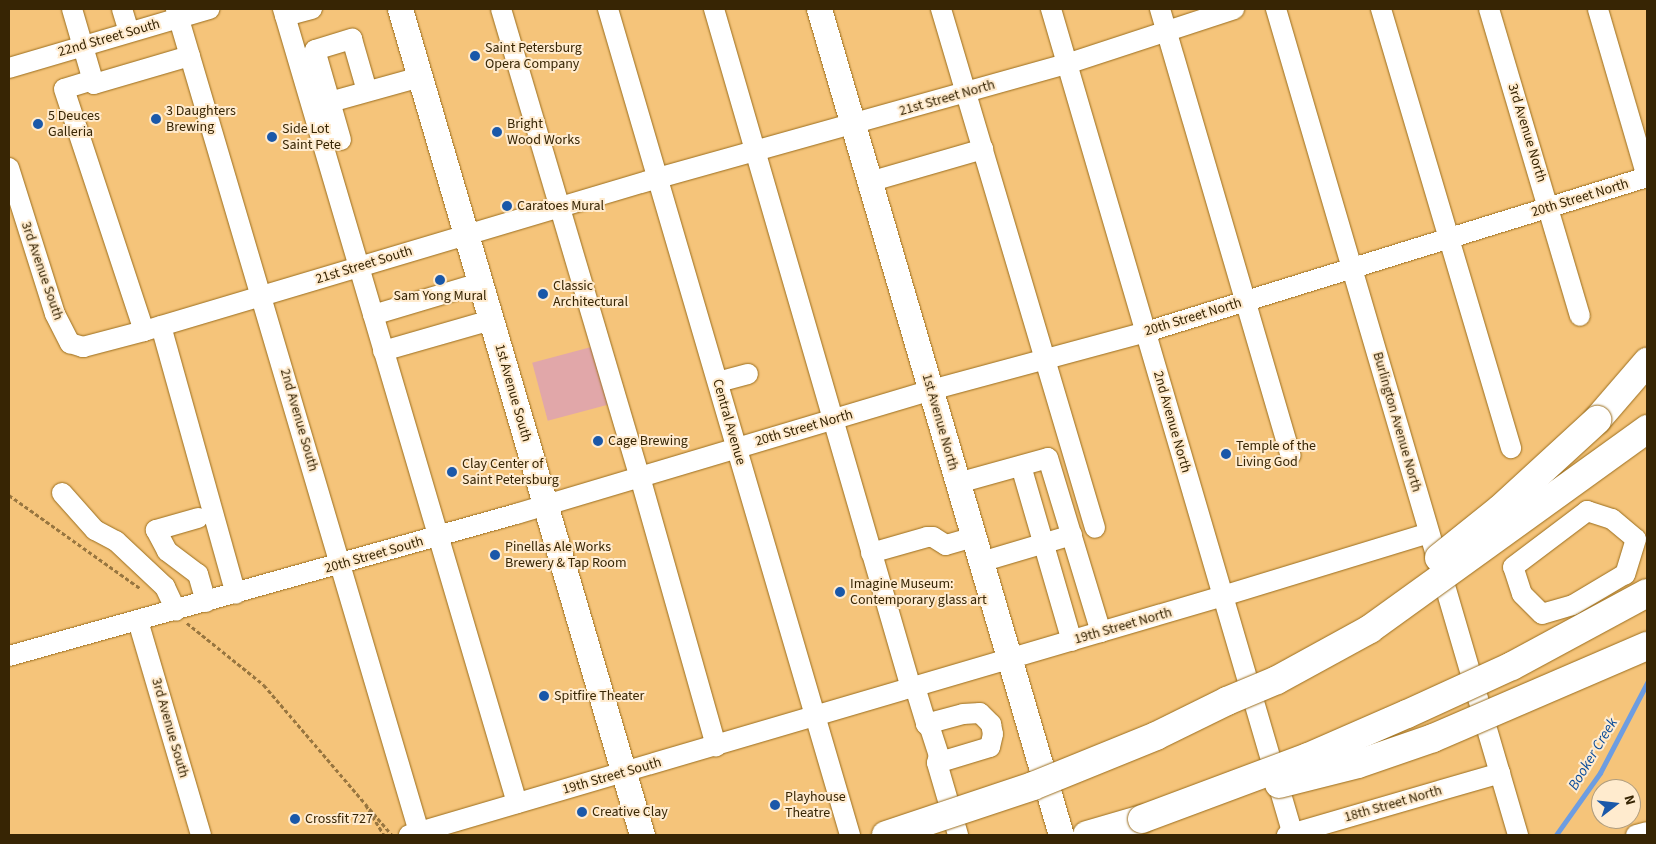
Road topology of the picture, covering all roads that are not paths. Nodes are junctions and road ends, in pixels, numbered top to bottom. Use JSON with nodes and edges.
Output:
{"nodes":[{"id":1,"x":72,"y":9,"type":"edge"},
{"id":2,"x":122,"y":9,"type":"edge"},
{"id":3,"x":210,"y":9,"type":"edge"},
{"id":4,"x":312,"y":9,"type":"edge"},
{"id":5,"x":400,"y":9,"type":"edge"},
{"id":6,"x":501,"y":9,"type":"edge"},
{"id":7,"x":608,"y":9,"type":"edge"},
{"id":8,"x":714,"y":9,"type":"edge"},
{"id":9,"x":819,"y":9,"type":"edge"},
{"id":10,"x":941,"y":9,"type":"edge"},
{"id":11,"x":1051,"y":9,"type":"edge"},
{"id":12,"x":1160,"y":9,"type":"edge"},
{"id":13,"x":1234,"y":9,"type":"edge"},
{"id":14,"x":1276,"y":9,"type":"edge"},
{"id":15,"x":1381,"y":9,"type":"edge"},
{"id":16,"x":1489,"y":9,"type":"edge"},
{"id":17,"x":1598,"y":9,"type":"edge"},
{"id":18,"x":177,"y":13,"type":"edge"},
{"id":19,"x":284,"y":13,"type":"edge"},
{"id":20,"x":1166,"y":31,"type":"junction"},
{"id":21,"x":129,"y":32,"type":"junction"},
{"id":22,"x":83,"y":45,"type":"junction"},
{"id":23,"x":190,"y":56,"type":"junction"},
{"id":24,"x":307,"y":56,"type":"junction"},
{"id":25,"x":1067,"y":64,"type":"junction"},
{"id":26,"x":9,"y":68,"type":"edge"},
{"id":27,"x":420,"y":77,"type":"junction"},
{"id":28,"x":93,"y":82,"type":"junction"},
{"id":29,"x":367,"y":91,"type":"junction"},
{"id":30,"x":966,"y":93,"type":"junction"},
{"id":31,"x":330,"y":102,"type":"junction"},
{"id":32,"x":853,"y":125,"type":"junction"},
{"id":33,"x":341,"y":140,"type":"dead end"},
{"id":34,"x":983,"y":149,"type":"junction"},
{"id":35,"x":754,"y":152,"type":"junction"},
{"id":36,"x":9,"y":168,"type":"edge"},
{"id":37,"x":1647,"y":177,"type":"edge"},
{"id":38,"x":658,"y":178,"type":"junction"},
{"id":39,"x":870,"y":182,"type":"junction"},
{"id":40,"x":560,"y":207,"type":"junction"},
{"id":41,"x":1549,"y":208,"type":"junction"},
{"id":42,"x":466,"y":234,"type":"junction"},
{"id":43,"x":1449,"y":239,"type":"junction"},
{"id":44,"x":359,"y":267,"type":"junction"},
{"id":45,"x":1352,"y":268,"type":"junction"},
{"id":46,"x":480,"y":284,"type":"junction"},
{"id":47,"x":262,"y":296,"type":"junction"},
{"id":48,"x":1245,"y":301,"type":"junction"},
{"id":49,"x":373,"y":315,"type":"junction"},
{"id":50,"x":1580,"y":316,"type":"dead end"},
{"id":51,"x":491,"y":320,"type":"junction"},
{"id":52,"x":153,"y":328,"type":"junction"},
{"id":53,"x":1146,"y":332,"type":"junction"},
{"id":54,"x":70,"y":343,"type":"joint"},
{"id":55,"x":383,"y":351,"type":"junction"},
{"id":56,"x":1045,"y":359,"type":"junction"},
{"id":57,"x":1647,"y":362,"type":"edge"},
{"id":58,"x":748,"y":374,"type":"dead end"},
{"id":59,"x":718,"y":382,"type":"junction"},
{"id":60,"x":930,"y":390,"type":"junction"},
{"id":61,"x":820,"y":418,"type":"junction"},
{"id":62,"x":1647,"y":429,"type":"edge"},
{"id":63,"x":737,"y":448,"type":"junction"},
{"id":64,"x":1510,"y":448,"type":"dead end"},
{"id":65,"x":1290,"y":455,"type":"dead end"},
{"id":66,"x":1021,"y":466,"type":"junction"},
{"id":67,"x":640,"y":478,"type":"junction"},
{"id":68,"x":958,"y":483,"type":"junction"},
{"id":69,"x":62,"y":493,"type":"dead end"},
{"id":70,"x":546,"y":506,"type":"junction"},
{"id":71,"x":198,"y":518,"type":"dead end"},
{"id":72,"x":1095,"y":528,"type":"dead end"},
{"id":73,"x":1429,"y":533,"type":"junction"},
{"id":74,"x":1072,"y":535,"type":"junction"},
{"id":75,"x":438,"y":536,"type":"junction"},
{"id":76,"x":974,"y":537,"type":"junction"},
{"id":77,"x":1642,"y":537,"type":"edge"},
{"id":78,"x":1043,"y":543,"type":"junction"},
{"id":79,"x":871,"y":553,"type":"junction"},
{"id":80,"x":981,"y":562,"type":"junction"},
{"id":81,"x":341,"y":564,"type":"junction"},
{"id":82,"x":1647,"y":593,"type":"edge"},
{"id":83,"x":236,"y":594,"type":"junction"},
{"id":84,"x":1223,"y":596,"type":"junction"},
{"id":85,"x":206,"y":602,"type":"junction"},
{"id":86,"x":182,"y":617,"type":"junction"},
{"id":87,"x":138,"y":621,"type":"junction"},
{"id":88,"x":1101,"y":632,"type":"junction"},
{"id":89,"x":1072,"y":641,"type":"junction"},
{"id":90,"x":1647,"y":646,"type":"edge"},
{"id":91,"x":9,"y":656,"type":"edge"},
{"id":92,"x":1009,"y":659,"type":"junction"},
{"id":93,"x":913,"y":687,"type":"junction"},
{"id":94,"x":1227,"y":701,"type":"junction"},
{"id":95,"x":816,"y":717,"type":"junction"},
{"id":96,"x":926,"y":724,"type":"junction"},
{"id":97,"x":716,"y":746,"type":"junction"},
{"id":98,"x":937,"y":763,"type":"junction"},
{"id":99,"x":624,"y":772,"type":"junction"},
{"id":100,"x":1500,"y":773,"type":"junction"},
{"id":101,"x":517,"y":803,"type":"junction"},
{"id":102,"x":1142,"y":819,"type":"junction"},
{"id":103,"x":1647,"y":832,"type":"edge"},
{"id":104,"x":414,"y":834,"type":"edge"},
{"id":105,"x":201,"y":835,"type":"edge"},
{"id":106,"x":642,"y":835,"type":"edge"},
{"id":107,"x":850,"y":835,"type":"edge"},
{"id":108,"x":886,"y":835,"type":"edge"},
{"id":109,"x":958,"y":835,"type":"edge"},
{"id":110,"x":1061,"y":835,"type":"edge"},
{"id":111,"x":1087,"y":835,"type":"edge"},
{"id":112,"x":1291,"y":835,"type":"edge"},
{"id":113,"x":1518,"y":835,"type":"edge"},
{"id":114,"x":1636,"y":835,"type":"edge"}],
"edges":[{"from":1,"to":22,"type":"street"},
{"from":2,"to":21,"type":"street"},
{"from":3,"to":18,"type":"street","name":"22nd Street South"},
{"from":4,"to":19,"type":"street"},
{"from":5,"to":27,"type":"main road","name":"1st Avenue South"},
{"from":6,"to":40,"type":"street"},
{"from":7,"to":38,"type":"street","name":"Central Avenue"},
{"from":8,"to":35,"type":"street"},
{"from":9,"to":32,"type":"main road","name":"1st Avenue North"},
{"from":10,"to":30,"type":"street"},
{"from":11,"to":25,"type":"street","name":"2nd Avenue North"},
{"from":12,"to":20,"type":"street"},
{"from":13,"to":20,"type":"street","name":"21st Street North"},
{"from":14,"to":45,"type":"street","name":"Burlington Avenue North"},
{"from":15,"to":43,"type":"street"},
{"from":16,"to":41,"type":"street","name":"3rd Avenue North"},
{"from":17,"to":37,"type":"street"},
{"from":18,"to":21,"type":"street","name":"22nd Street South"},
{"from":18,"to":23,"type":"street","name":"2nd Avenue South"},
{"from":19,"to":24,"type":"street"},
{"from":20,"to":25,"type":"street","name":"21st Street North"},
{"from":20,"to":48,"type":"street"},
{"from":21,"to":22,"type":"street","name":"22nd Street South"},
{"from":22,"to":26,"type":"street","name":"22nd Street South"},
{"from":22,"to":28,"type":"street"},
{"from":23,"to":28,"type":"street"},
{"from":23,"to":47,"type":"street","name":"2nd Avenue South"},
{"from":24,"to":29,"type":"street"},
{"from":24,"to":31,"type":"street"},
{"from":24,"to":44,"type":"street"},
{"from":25,"to":30,"type":"street","name":"21st Street North"},
{"from":25,"to":53,"type":"street","name":"2nd Avenue North"},
{"from":27,"to":29,"type":"street"},
{"from":27,"to":42,"type":"main road","name":"1st Avenue South"},
{"from":28,"to":52,"type":"street"},
{"from":29,"to":31,"type":"street"},
{"from":30,"to":32,"type":"street","name":"21st Street North"},
{"from":30,"to":34,"type":"street"},
{"from":31,"to":33,"type":"street"},
{"from":32,"to":35,"type":"street","name":"21st Street North"},
{"from":32,"to":39,"type":"main road","name":"1st Avenue North"},
{"from":34,"to":39,"type":"street"},
{"from":34,"to":56,"type":"street"},
{"from":35,"to":38,"type":"street","name":"21st Street North"},
{"from":35,"to":61,"type":"street"},
{"from":36,"to":54,"type":"street","name":"3rd Avenue South"},
{"from":37,"to":41,"type":"street","name":"20th Street North"},
{"from":38,"to":40,"type":"street","name":"21st Street South"},
{"from":38,"to":59,"type":"street","name":"Central Avenue"},
{"from":39,"to":60,"type":"main road","name":"1st Avenue North"},
{"from":40,"to":42,"type":"street","name":"21st Street South"},
{"from":40,"to":67,"type":"street"},
{"from":41,"to":43,"type":"street","name":"20th Street North"},
{"from":41,"to":50,"type":"street","name":"3rd Avenue North"},
{"from":42,"to":44,"type":"street","name":"21st Street South"},
{"from":42,"to":46,"type":"main road","name":"1st Avenue South"},
{"from":43,"to":45,"type":"street","name":"20th Street North"},
{"from":43,"to":64,"type":"street"},
{"from":44,"to":47,"type":"street","name":"21st Street South"},
{"from":44,"to":49,"type":"street"},
{"from":45,"to":48,"type":"street","name":"20th Street North"},
{"from":45,"to":73,"type":"street","name":"Burlington Avenue North"},
{"from":46,"to":49,"type":"street"},
{"from":46,"to":51,"type":"main road","name":"1st Avenue South"},
{"from":47,"to":52,"type":"street","name":"21st Street South"},
{"from":47,"to":81,"type":"street","name":"2nd Avenue South"},
{"from":48,"to":53,"type":"street","name":"20th Street North"},
{"from":48,"to":65,"type":"street"},
{"from":49,"to":55,"type":"street"},
{"from":51,"to":55,"type":"street"},
{"from":51,"to":70,"type":"main road","name":"1st Avenue South"},
{"from":52,"to":54,"type":"street","name":"21st Street South"},
{"from":52,"to":83,"type":"street"},
{"from":53,"to":56,"type":"street","name":"20th Street North"},
{"from":53,"to":84,"type":"street","name":"2nd Avenue North"},
{"from":55,"to":75,"type":"street"},
{"from":56,"to":60,"type":"street","name":"20th Street North"},
{"from":56,"to":72,"type":"street"},
{"from":57,"to":94,"type":"highway","bridge":true},
{"from":58,"to":59,"type":"street"},
{"from":59,"to":63,"type":"street","name":"Central Avenue"},
{"from":60,"to":61,"type":"street","name":"20th Street North"},
{"from":60,"to":68,"type":"main road","name":"1st Avenue North"},
{"from":61,"to":63,"type":"street","name":"20th Street North"},
{"from":61,"to":79,"type":"street"},
{"from":62,"to":94,"type":"highway","bridge":true},
{"from":63,"to":67,"type":"street","name":"20th Street South"},
{"from":63,"to":95,"type":"street","name":"Central Avenue"},
{"from":66,"to":68,"type":"street"},
{"from":66,"to":74,"type":"street"},
{"from":66,"to":78,"type":"street"},
{"from":67,"to":70,"type":"street","name":"20th Street South"},
{"from":67,"to":97,"type":"street"},
{"from":68,"to":76,"type":"main road","name":"1st Avenue North"},
{"from":69,"to":86,"type":"street"},
{"from":70,"to":75,"type":"street","name":"20th Street South"},
{"from":70,"to":99,"type":"main road","name":"1st Avenue South"},
{"from":71,"to":85,"type":"street"},
{"from":73,"to":84,"type":"street","name":"19th Street North"},
{"from":73,"to":100,"type":"street","name":"Burlington Avenue North"},
{"from":74,"to":78,"type":"street"},
{"from":74,"to":88,"type":"street"},
{"from":75,"to":81,"type":"street","name":"20th Street South"},
{"from":75,"to":101,"type":"street"},
{"from":76,"to":79,"type":"street"},
{"from":76,"to":80,"type":"main road","name":"1st Avenue North"},
{"from":77,"to":77,"type":"street"},
{"from":78,"to":80,"type":"street"},
{"from":78,"to":89,"type":"street"},
{"from":79,"to":93,"type":"street"},
{"from":80,"to":92,"type":"main road","name":"1st Avenue North"},
{"from":81,"to":83,"type":"street","name":"20th Street South"},
{"from":81,"to":104,"type":"street","name":"2nd Avenue South"},
{"from":82,"to":102,"type":"highway","bridge":true},
{"from":83,"to":85,"type":"street","name":"20th Street South"},
{"from":84,"to":88,"type":"street","name":"19th Street North"},
{"from":84,"to":112,"type":"street","name":"2nd Avenue North"},
{"from":85,"to":86,"type":"street","name":"20th Street South"},
{"from":86,"to":87,"type":"street","name":"20th Street South"},
{"from":87,"to":91,"type":"street","name":"20th Street South"},
{"from":87,"to":105,"type":"street","name":"3rd Avenue South"},
{"from":88,"to":89,"type":"street","name":"19th Street North"},
{"from":89,"to":92,"type":"street","name":"19th Street North"},
{"from":90,"to":102,"type":"highway","bridge":true},
{"from":92,"to":93,"type":"street","name":"19th Street North"},
{"from":92,"to":110,"type":"main road","name":"1st Avenue North"},
{"from":93,"to":95,"type":"street","name":"19th Street North"},
{"from":93,"to":96,"type":"street"},
{"from":94,"to":108,"type":"highway","bridge":true},
{"from":95,"to":97,"type":"street","name":"19th Street South"},
{"from":95,"to":107,"type":"street","name":"Central Avenue"},
{"from":96,"to":98,"type":"street"},
{"from":96,"to":98,"type":"street"},
{"from":97,"to":99,"type":"street","name":"19th Street South"},
{"from":98,"to":109,"type":"street"},
{"from":99,"to":101,"type":"street","name":"19th Street South"},
{"from":99,"to":106,"type":"main road","name":"1st Avenue South"},
{"from":100,"to":112,"type":"street","name":"18th Street North"},
{"from":100,"to":113,"type":"street","name":"Burlington Avenue North"},
{"from":101,"to":104,"type":"street","name":"19th Street South"},
{"from":102,"to":111,"type":"highway"},
{"from":103,"to":114,"type":"street"}]}
